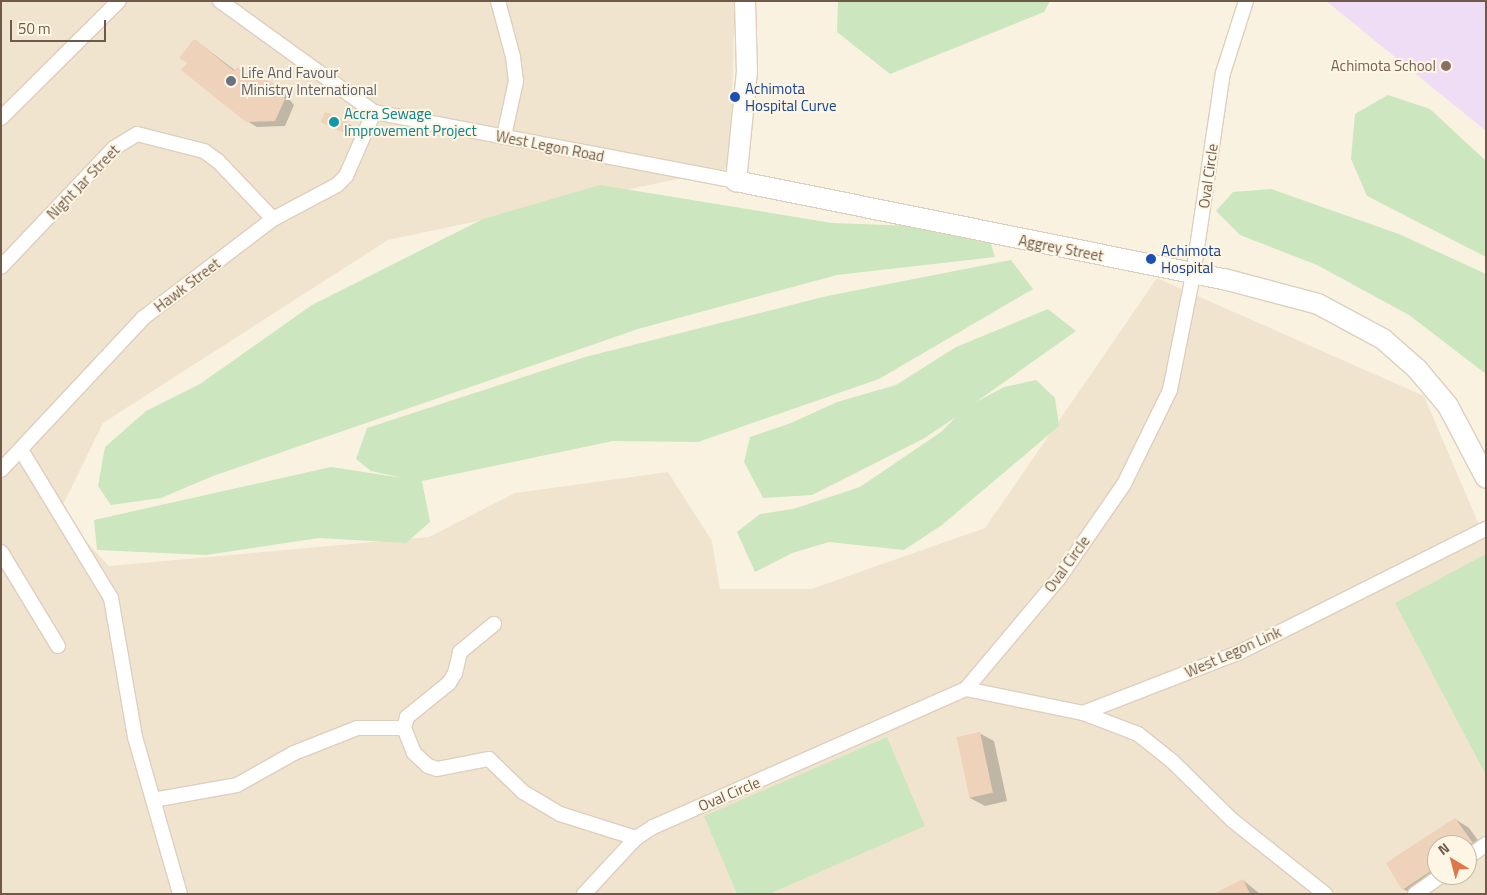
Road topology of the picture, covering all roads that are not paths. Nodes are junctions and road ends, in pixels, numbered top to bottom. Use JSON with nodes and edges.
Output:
{"nodes":[{"id":1,"x":119,"y":1,"type":"edge"},
{"id":2,"x":220,"y":1,"type":"edge"},
{"id":3,"x":498,"y":1,"type":"edge"},
{"id":4,"x":745,"y":1,"type":"edge"},
{"id":5,"x":1246,"y":1,"type":"edge"},
{"id":6,"x":374,"y":112,"type":"junction"},
{"id":7,"x":1,"y":118,"type":"edge"},
{"id":8,"x":504,"y":136,"type":"junction"},
{"id":9,"x":736,"y":182,"type":"junction"},
{"id":10,"x":273,"y":219,"type":"junction"},
{"id":11,"x":1,"y":267,"type":"edge"},
{"id":12,"x":1193,"y":274,"type":"junction"},
{"id":13,"x":21,"y":450,"type":"junction"},
{"id":14,"x":1,"y":470,"type":"edge"},
{"id":15,"x":1486,"y":478,"type":"edge"},
{"id":16,"x":1486,"y":529,"type":"edge"},
{"id":17,"x":1,"y":552,"type":"edge"},
{"id":18,"x":494,"y":624,"type":"dead end"},
{"id":19,"x":58,"y":646,"type":"dead end"},
{"id":20,"x":966,"y":689,"type":"junction"},
{"id":21,"x":1083,"y":713,"type":"junction"},
{"id":22,"x":404,"y":728,"type":"junction"},
{"id":23,"x":153,"y":800,"type":"junction"},
{"id":24,"x":636,"y":838,"type":"junction"},
{"id":25,"x":1428,"y":885,"type":"edge"},
{"id":26,"x":180,"y":894,"type":"edge"},
{"id":27,"x":584,"y":894,"type":"edge"},
{"id":28,"x":1325,"y":894,"type":"edge"},
{"id":29,"x":1415,"y":894,"type":"edge"}],
"edges":[{"from":1,"to":7,"type":"street"},
{"from":2,"to":6,"type":"street","name":"West Legon Road"},
{"from":3,"to":8,"type":"street"},
{"from":4,"to":9,"type":"main road"},
{"from":5,"to":12,"type":"street","name":"Oval Circle"},
{"from":6,"to":8,"type":"street","name":"West Legon Road"},
{"from":6,"to":10,"type":"street","name":"Hawk Street"},
{"from":8,"to":9,"type":"street","name":"West Legon Road"},
{"from":9,"to":12,"type":"main road","name":"Aggrey Street"},
{"from":10,"to":11,"type":"street","name":"Night Jar Street"},
{"from":10,"to":13,"type":"street","name":"Hawk Street"},
{"from":12,"to":15,"type":"main road","name":"Aggrey Street"},
{"from":12,"to":20,"type":"street","name":"Oval Circle"},
{"from":13,"to":14,"type":"street","name":"Hawk Street"},
{"from":13,"to":23,"type":"street"},
{"from":16,"to":21,"type":"street","name":"West Legon Link"},
{"from":17,"to":19,"type":"street"},
{"from":18,"to":22,"type":"street"},
{"from":20,"to":21,"type":"street"},
{"from":20,"to":24,"type":"street","name":"Oval Circle"},
{"from":21,"to":28,"type":"street"},
{"from":22,"to":23,"type":"street"},
{"from":22,"to":24,"type":"street"},
{"from":23,"to":26,"type":"street"},
{"from":24,"to":27,"type":"street","name":"Oval Circle"},
{"from":25,"to":29,"type":"street"}]}
